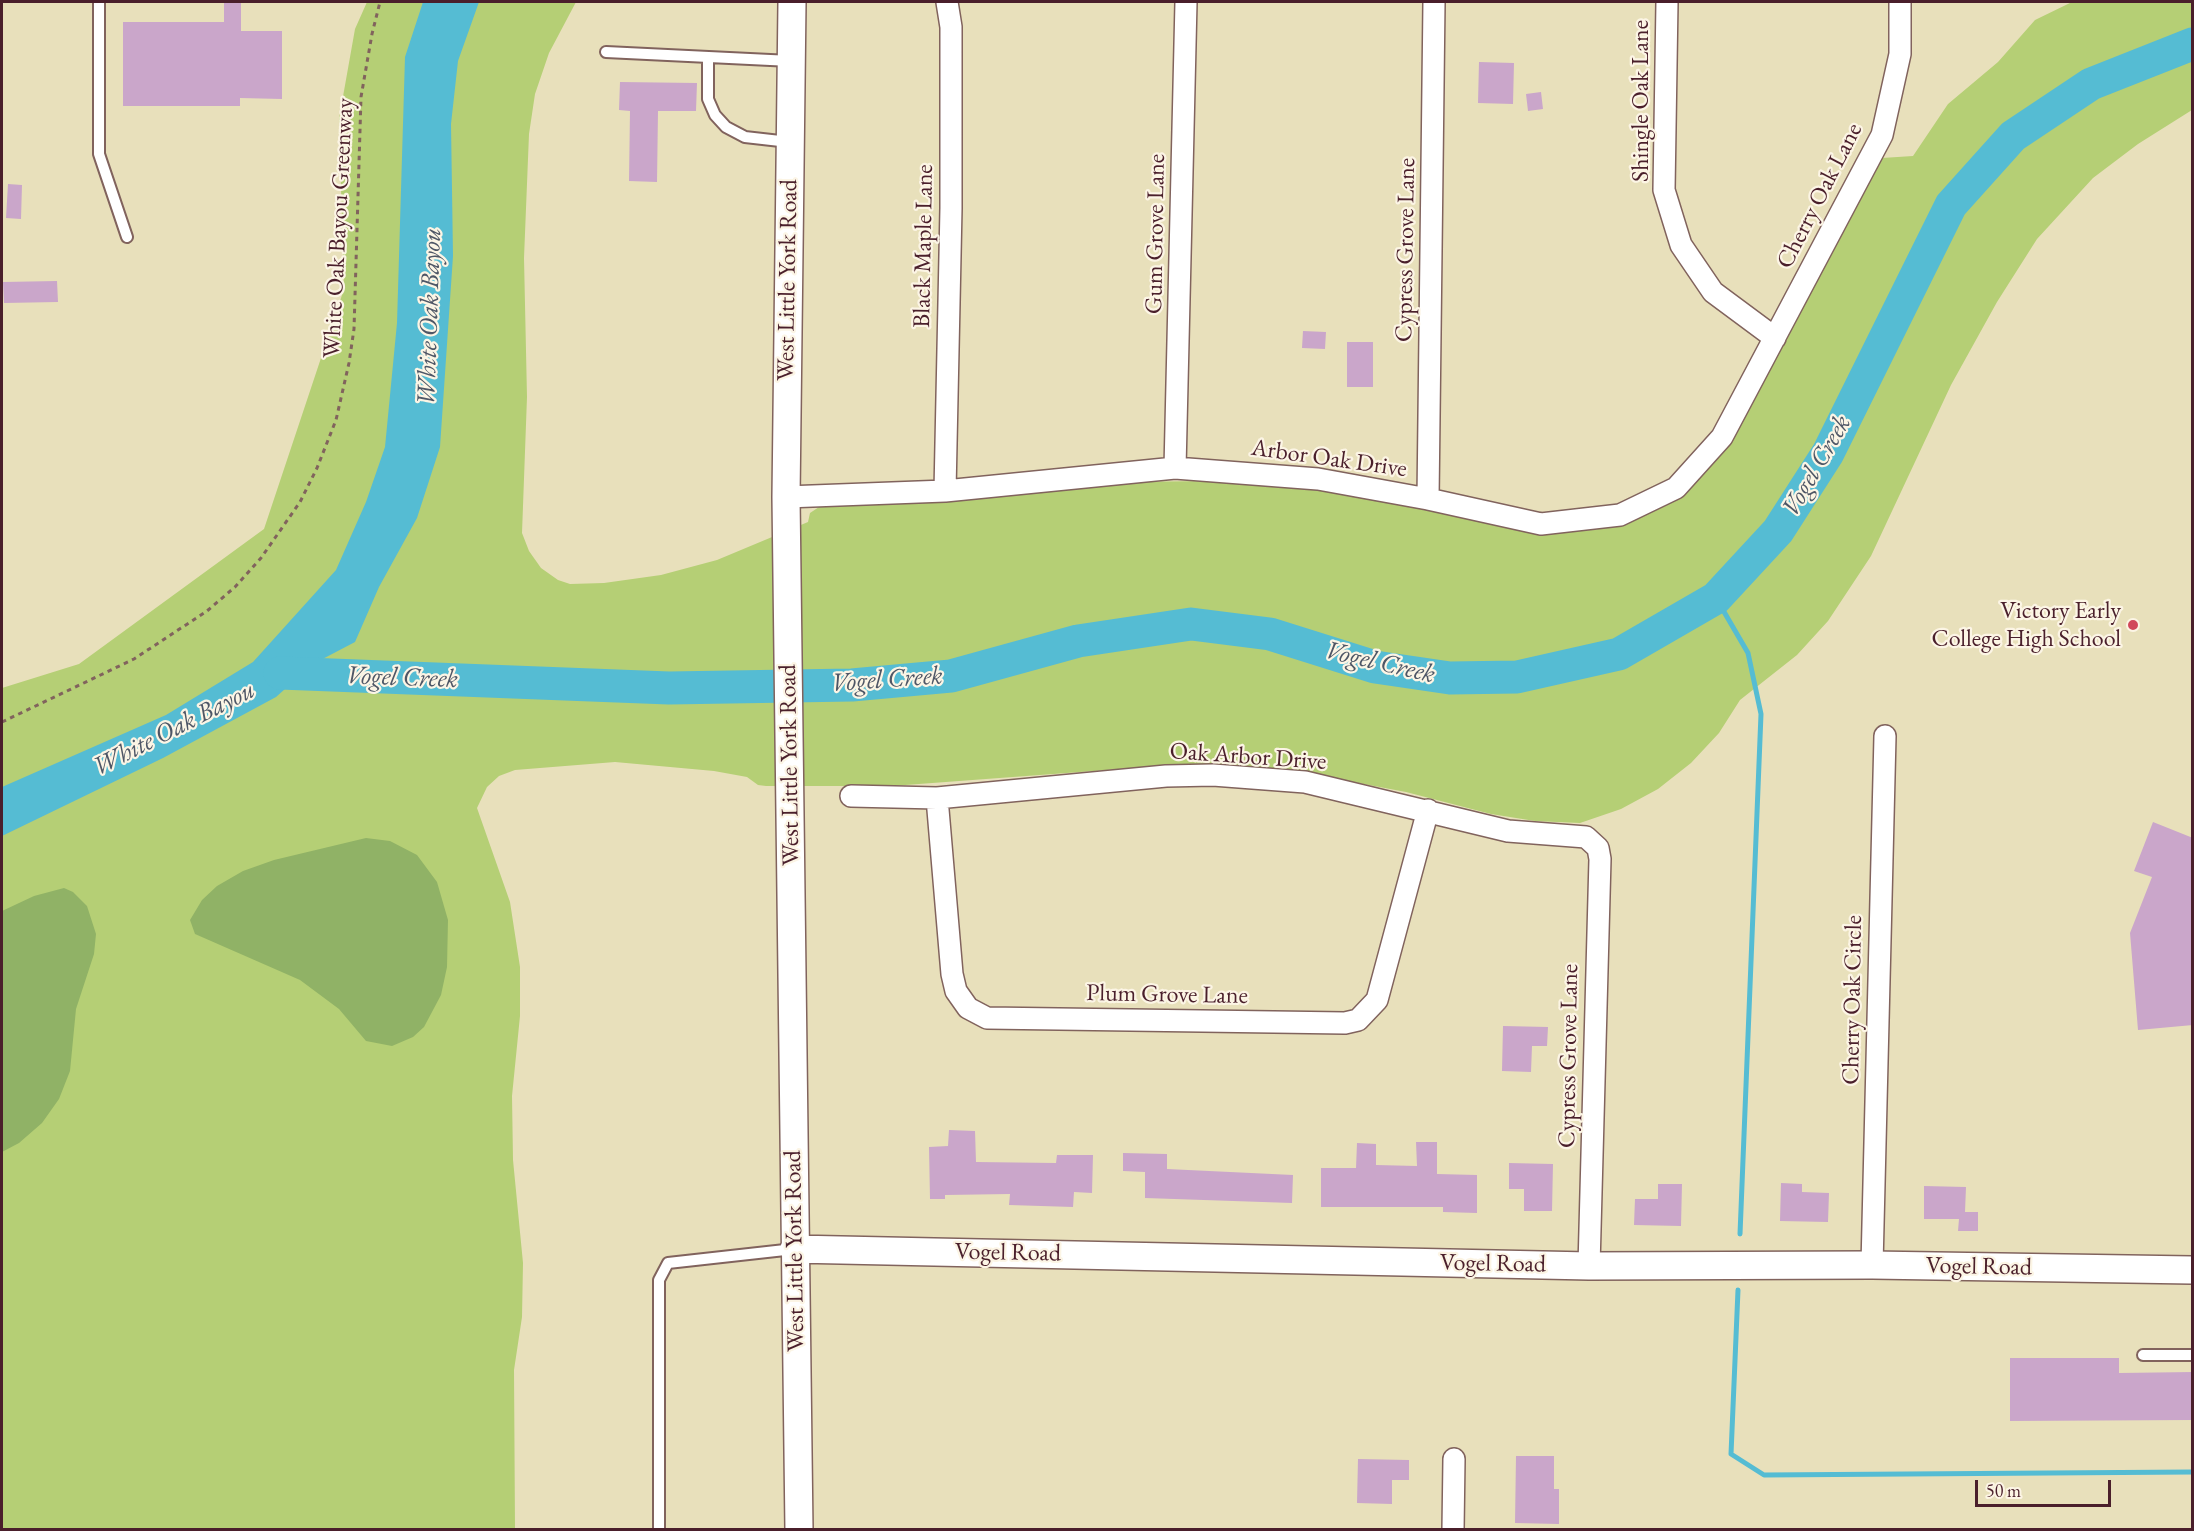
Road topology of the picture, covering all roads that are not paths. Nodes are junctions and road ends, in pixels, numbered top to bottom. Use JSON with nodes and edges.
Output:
{"nodes":[{"id":1,"x":99,"y":2,"type":"edge"},
{"id":2,"x":792,"y":2,"type":"edge"},
{"id":3,"x":947,"y":2,"type":"edge"},
{"id":4,"x":1186,"y":2,"type":"edge"},
{"id":5,"x":1434,"y":2,"type":"edge"},
{"id":6,"x":1667,"y":2,"type":"edge"},
{"id":7,"x":1900,"y":2,"type":"edge"},
{"id":8,"x":606,"y":52,"type":"dead end"},
{"id":9,"x":708,"y":58,"type":"junction"},
{"id":10,"x":791,"y":61,"type":"junction"},
{"id":11,"x":789,"y":142,"type":"junction"},
{"id":12,"x":127,"y":237,"type":"dead end"},
{"id":13,"x":1774,"y":338,"type":"junction"},
{"id":14,"x":1175,"y":468,"type":"junction"},
{"id":15,"x":945,"y":491,"type":"junction"},
{"id":16,"x":786,"y":497,"type":"junction"},
{"id":17,"x":1428,"y":499,"type":"junction"},
{"id":18,"x":1885,"y":736,"type":"dead end"},
{"id":19,"x":851,"y":796,"type":"dead end"},
{"id":20,"x":937,"y":798,"type":"junction"},
{"id":21,"x":1428,"y":810,"type":"junction"},
{"id":22,"x":1598,"y":848,"type":"joint"},
{"id":23,"x":794,"y":1249,"type":"junction"},
{"id":24,"x":1872,"y":1265,"type":"junction"},
{"id":25,"x":1589,"y":1266,"type":"junction"},
{"id":26,"x":2193,"y":1270,"type":"edge"},
{"id":27,"x":2193,"y":1354,"type":"edge"},
{"id":28,"x":2143,"y":1355,"type":"dead end"},
{"id":29,"x":1454,"y":1459,"type":"dead end"},
{"id":30,"x":659,"y":1530,"type":"edge"},
{"id":31,"x":799,"y":1530,"type":"edge"},
{"id":32,"x":1453,"y":1530,"type":"edge"}],
"edges":[{"from":1,"to":12,"type":"lane"},
{"from":2,"to":10,"type":"street","name":"West Little York Road"},
{"from":3,"to":15,"type":"street","name":"Black Maple Lane"},
{"from":4,"to":14,"type":"street","name":"Gum Grove Lane"},
{"from":5,"to":17,"type":"street","name":"Cypress Grove Lane"},
{"from":6,"to":13,"type":"street","name":"Shingle Oak Lane"},
{"from":7,"to":13,"type":"street","name":"Cherry Oak Lane"},
{"from":8,"to":9,"type":"lane"},
{"from":9,"to":10,"type":"lane"},
{"from":9,"to":11,"type":"lane"},
{"from":10,"to":11,"type":"street","name":"West Little York Road"},
{"from":11,"to":16,"type":"street","name":"West Little York Road"},
{"from":13,"to":17,"type":"street","name":"Arbor Oak Drive"},
{"from":14,"to":15,"type":"street","name":"Arbor Oak Drive"},
{"from":14,"to":17,"type":"street","name":"Arbor Oak Drive"},
{"from":15,"to":16,"type":"street","name":"Arbor Oak Drive"},
{"from":16,"to":23,"type":"street","name":"West Little York Road"},
{"from":18,"to":24,"type":"street","name":"Cherry Oak Circle"},
{"from":19,"to":20,"type":"street","name":"Oak Arbor Drive"},
{"from":20,"to":21,"type":"street","name":"Oak Arbor Drive"},
{"from":20,"to":21,"type":"street","name":"Plum Grove Lane"},
{"from":21,"to":22,"type":"street","name":"Oak Arbor Drive"},
{"from":22,"to":25,"type":"street","name":"Cypress Grove Lane"},
{"from":23,"to":25,"type":"street","name":"Vogel Road"},
{"from":23,"to":30,"type":"lane"},
{"from":23,"to":31,"type":"street","name":"West Little York Road"},
{"from":24,"to":25,"type":"street","name":"Vogel Road"},
{"from":24,"to":26,"type":"street","name":"Vogel Road"},
{"from":27,"to":28,"type":"lane"},
{"from":29,"to":32,"type":"street"}]}
